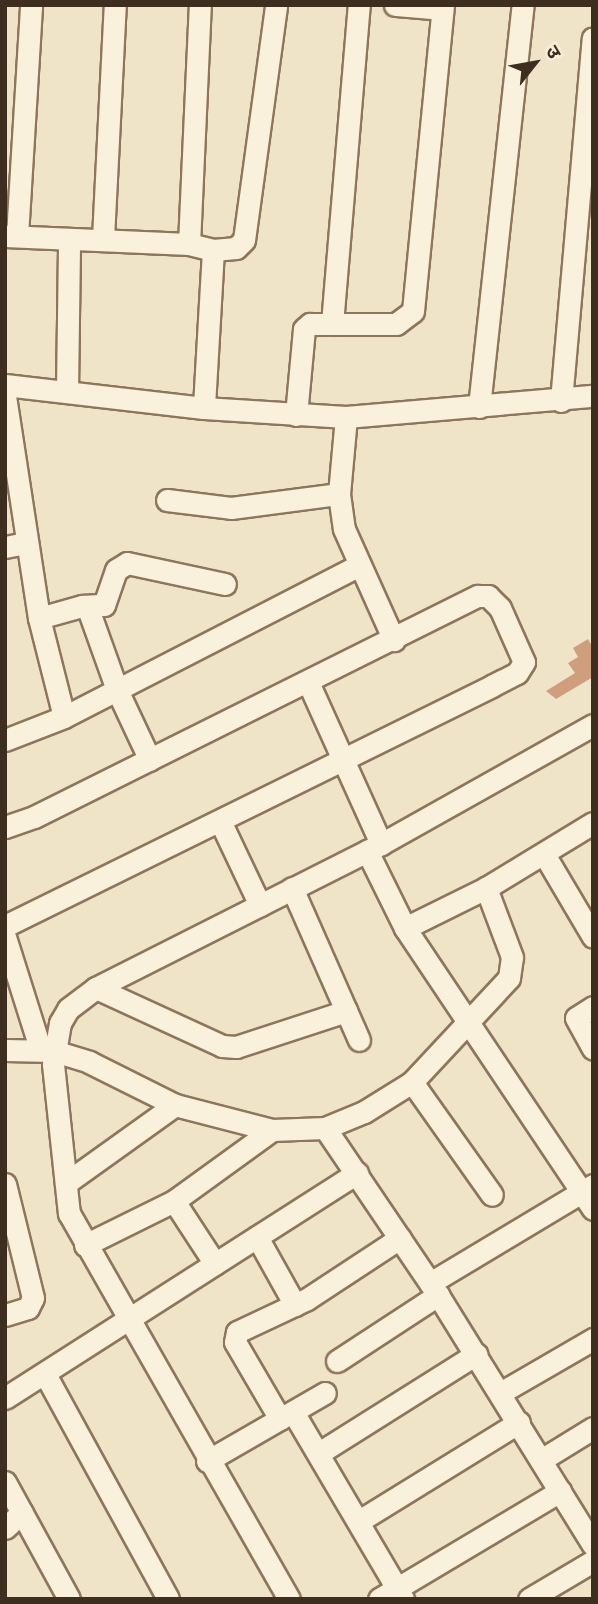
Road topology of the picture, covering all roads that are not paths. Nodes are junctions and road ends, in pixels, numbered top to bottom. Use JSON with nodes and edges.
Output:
{"nodes":[{"id":1,"x":31,"y":5,"type":"edge"},
{"id":2,"x":115,"y":5,"type":"edge"},
{"id":3,"x":200,"y":5,"type":"edge"},
{"id":4,"x":276,"y":5,"type":"edge"},
{"id":5,"x":359,"y":5,"type":"edge"},
{"id":6,"x":395,"y":5,"type":"edge"},
{"id":7,"x":523,"y":5,"type":"edge"},
{"id":8,"x":442,"y":7,"type":"edge"},
{"id":9,"x":593,"y":38,"type":"edge"},
{"id":10,"x":11,"y":236,"type":"edge"},
{"id":11,"x":103,"y":238,"type":"junction"},
{"id":12,"x":69,"y":239,"type":"junction"},
{"id":13,"x":189,"y":244,"type":"junction"},
{"id":14,"x":213,"y":250,"type":"junction"},
{"id":15,"x":332,"y":324,"type":"junction"},
{"id":16,"x":5,"y":385,"type":"edge"},
{"id":17,"x":67,"y":390,"type":"junction"},
{"id":18,"x":5,"y":396,"type":"edge"},
{"id":19,"x":593,"y":396,"type":"edge"},
{"id":20,"x":561,"y":401,"type":"junction"},
{"id":21,"x":479,"y":407,"type":"junction"},
{"id":22,"x":204,"y":408,"type":"junction"},
{"id":23,"x":296,"y":415,"type":"junction"},
{"id":24,"x":345,"y":417,"type":"junction"},
{"id":25,"x":339,"y":494,"type":"junction"},
{"id":26,"x":167,"y":500,"type":"dead end"},
{"id":27,"x":16,"y":545,"type":"edge"},
{"id":28,"x":358,"y":566,"type":"junction"},
{"id":29,"x":225,"y":584,"type":"dead end"},
{"id":30,"x":87,"y":606,"type":"junction"},
{"id":31,"x":39,"y":618,"type":"junction"},
{"id":32,"x":394,"y":640,"type":"junction"},
{"id":33,"x":308,"y":682,"type":"junction"},
{"id":34,"x":117,"y":690,"type":"junction"},
{"id":35,"x":64,"y":717,"type":"junction"},
{"id":36,"x":593,"y":725,"type":"edge"},
{"id":37,"x":5,"y":740,"type":"edge"},
{"id":38,"x":150,"y":760,"type":"junction"},
{"id":39,"x":343,"y":761,"type":"junction"},
{"id":40,"x":221,"y":823,"type":"junction"},
{"id":41,"x":593,"y":823,"type":"edge"},
{"id":42,"x":5,"y":827,"type":"edge"},
{"id":43,"x":374,"y":848,"type":"junction"},
{"id":44,"x":544,"y":854,"type":"junction"},
{"id":45,"x":292,"y":888,"type":"junction"},
{"id":46,"x":486,"y":888,"type":"junction"},
{"id":47,"x":260,"y":905,"type":"junction"},
{"id":48,"x":5,"y":926,"type":"edge"},
{"id":49,"x":405,"y":928,"type":"junction"},
{"id":50,"x":591,"y":928,"type":"edge"},
{"id":51,"x":5,"y":937,"type":"edge"},
{"id":52,"x":96,"y":988,"type":"junction"},
{"id":53,"x":593,"y":1007,"type":"edge"},
{"id":54,"x":346,"y":1011,"type":"junction"},
{"id":55,"x":471,"y":1021,"type":"junction"},
{"id":56,"x":359,"y":1040,"type":"dead end"},
{"id":57,"x":593,"y":1049,"type":"edge"},
{"id":58,"x":5,"y":1050,"type":"edge"},
{"id":59,"x":47,"y":1050,"type":"junction"},
{"id":60,"x":412,"y":1082,"type":"junction"},
{"id":61,"x":176,"y":1105,"type":"junction"},
{"id":62,"x":325,"y":1128,"type":"junction"},
{"id":63,"x":271,"y":1130,"type":"junction"},
{"id":64,"x":357,"y":1173,"type":"junction"},
{"id":65,"x":66,"y":1183,"type":"junction"},
{"id":66,"x":5,"y":1184,"type":"edge"},
{"id":67,"x":492,"y":1195,"type":"dead end"},
{"id":68,"x":589,"y":1195,"type":"edge"},
{"id":69,"x":174,"y":1201,"type":"junction"},
{"id":70,"x":257,"y":1237,"type":"junction"},
{"id":71,"x":400,"y":1238,"type":"junction"},
{"id":72,"x":85,"y":1245,"type":"junction"},
{"id":73,"x":215,"y":1264,"type":"junction"},
{"id":74,"x":434,"y":1289,"type":"junction"},
{"id":75,"x":295,"y":1305,"type":"junction"},
{"id":76,"x":5,"y":1315,"type":"edge"},
{"id":77,"x":128,"y":1323,"type":"junction"},
{"id":78,"x":593,"y":1339,"type":"edge"},
{"id":79,"x":476,"y":1354,"type":"junction"},
{"id":80,"x":337,"y":1361,"type":"dead end"},
{"id":81,"x":45,"y":1374,"type":"junction"},
{"id":82,"x":325,"y":1393,"type":"dead end"},
{"id":83,"x":500,"y":1394,"type":"junction"},
{"id":84,"x":5,"y":1398,"type":"edge"},
{"id":85,"x":286,"y":1416,"type":"junction"},
{"id":86,"x":519,"y":1422,"type":"junction"},
{"id":87,"x":593,"y":1429,"type":"edge"},
{"id":88,"x":319,"y":1453,"type":"junction"},
{"id":89,"x":541,"y":1460,"type":"junction"},
{"id":90,"x":207,"y":1461,"type":"junction"},
{"id":91,"x":5,"y":1482,"type":"edge"},
{"id":92,"x":561,"y":1491,"type":"junction"},
{"id":93,"x":22,"y":1512,"type":"junction"},
{"id":94,"x":359,"y":1521,"type":"junction"},
{"id":95,"x":5,"y":1528,"type":"edge"},
{"id":96,"x":593,"y":1545,"type":"edge"},
{"id":97,"x":593,"y":1561,"type":"edge"},
{"id":98,"x":59,"y":1594,"type":"edge"},
{"id":99,"x":393,"y":1595,"type":"edge"},
{"id":100,"x":168,"y":1599,"type":"edge"},
{"id":101,"x":289,"y":1599,"type":"edge"},
{"id":102,"x":529,"y":1599,"type":"edge"}],
"edges":[{"from":1,"to":10,"type":"street"},
{"from":2,"to":11,"type":"street"},
{"from":3,"to":13,"type":"street"},
{"from":4,"to":14,"type":"street"},
{"from":5,"to":15,"type":"street"},
{"from":6,"to":8,"type":"street"},
{"from":7,"to":21,"type":"street"},
{"from":8,"to":15,"type":"street"},
{"from":9,"to":20,"type":"street"},
{"from":10,"to":12,"type":"street"},
{"from":11,"to":12,"type":"street"},
{"from":11,"to":13,"type":"street"},
{"from":12,"to":17,"type":"street"},
{"from":13,"to":14,"type":"street"},
{"from":14,"to":22,"type":"street"},
{"from":15,"to":23,"type":"street"},
{"from":16,"to":17,"type":"street"},
{"from":17,"to":22,"type":"street"},
{"from":18,"to":27,"type":"street"},
{"from":19,"to":20,"type":"street"},
{"from":20,"to":21,"type":"street"},
{"from":21,"to":24,"type":"street"},
{"from":22,"to":23,"type":"street"},
{"from":23,"to":24,"type":"street"},
{"from":24,"to":25,"type":"street"},
{"from":25,"to":26,"type":"street"},
{"from":25,"to":28,"type":"street"},
{"from":27,"to":31,"type":"street"},
{"from":28,"to":32,"type":"street"},
{"from":28,"to":34,"type":"street"},
{"from":29,"to":30,"type":"street"},
{"from":30,"to":31,"type":"street"},
{"from":30,"to":34,"type":"street"},
{"from":31,"to":35,"type":"street"},
{"from":32,"to":33,"type":"street"},
{"from":32,"to":39,"type":"street"},
{"from":33,"to":38,"type":"street"},
{"from":33,"to":39,"type":"street"},
{"from":34,"to":35,"type":"street"},
{"from":34,"to":38,"type":"street"},
{"from":35,"to":37,"type":"street"},
{"from":36,"to":43,"type":"street"},
{"from":38,"to":42,"type":"street"},
{"from":39,"to":40,"type":"street"},
{"from":39,"to":43,"type":"street"},
{"from":40,"to":47,"type":"street"},
{"from":40,"to":48,"type":"street"},
{"from":41,"to":44,"type":"street"},
{"from":43,"to":45,"type":"street"},
{"from":43,"to":49,"type":"street"},
{"from":44,"to":46,"type":"street"},
{"from":44,"to":50,"type":"street"},
{"from":45,"to":47,"type":"street"},
{"from":45,"to":54,"type":"street"},
{"from":46,"to":49,"type":"street"},
{"from":46,"to":55,"type":"street"},
{"from":47,"to":52,"type":"street"},
{"from":49,"to":55,"type":"street"},
{"from":51,"to":59,"type":"street"},
{"from":52,"to":54,"type":"street"},
{"from":52,"to":59,"type":"street"},
{"from":53,"to":57,"type":"street"},
{"from":54,"to":56,"type":"street"},
{"from":55,"to":60,"type":"street"},
{"from":55,"to":68,"type":"street"},
{"from":58,"to":59,"type":"street"},
{"from":59,"to":61,"type":"street"},
{"from":59,"to":65,"type":"street"},
{"from":60,"to":62,"type":"street"},
{"from":60,"to":67,"type":"street"},
{"from":61,"to":63,"type":"street"},
{"from":61,"to":65,"type":"street"},
{"from":62,"to":63,"type":"street"},
{"from":62,"to":64,"type":"street"},
{"from":63,"to":69,"type":"street"},
{"from":64,"to":70,"type":"street"},
{"from":64,"to":71,"type":"street"},
{"from":65,"to":72,"type":"street"},
{"from":66,"to":76,"type":"street"},
{"from":68,"to":74,"type":"street"},
{"from":69,"to":72,"type":"street"},
{"from":69,"to":73,"type":"street"},
{"from":70,"to":73,"type":"street"},
{"from":70,"to":75,"type":"street"},
{"from":71,"to":74,"type":"street"},
{"from":71,"to":75,"type":"street"},
{"from":72,"to":77,"type":"street"},
{"from":73,"to":77,"type":"street"},
{"from":74,"to":79,"type":"street"},
{"from":74,"to":80,"type":"street"},
{"from":75,"to":85,"type":"street"},
{"from":77,"to":81,"type":"street"},
{"from":77,"to":90,"type":"street"},
{"from":78,"to":83,"type":"street"},
{"from":79,"to":83,"type":"street"},
{"from":79,"to":88,"type":"street"},
{"from":81,"to":84,"type":"street"},
{"from":81,"to":100,"type":"street"},
{"from":82,"to":85,"type":"street"},
{"from":83,"to":86,"type":"street"},
{"from":85,"to":88,"type":"street"},
{"from":85,"to":90,"type":"street"},
{"from":86,"to":89,"type":"street"},
{"from":86,"to":94,"type":"street"},
{"from":87,"to":89,"type":"street"},
{"from":88,"to":94,"type":"street"},
{"from":89,"to":92,"type":"street"},
{"from":90,"to":101,"type":"street"},
{"from":91,"to":93,"type":"street"},
{"from":92,"to":96,"type":"street"},
{"from":92,"to":99,"type":"street"},
{"from":93,"to":95,"type":"street"},
{"from":93,"to":98,"type":"street"},
{"from":94,"to":99,"type":"street"},
{"from":97,"to":102,"type":"street"}]}
